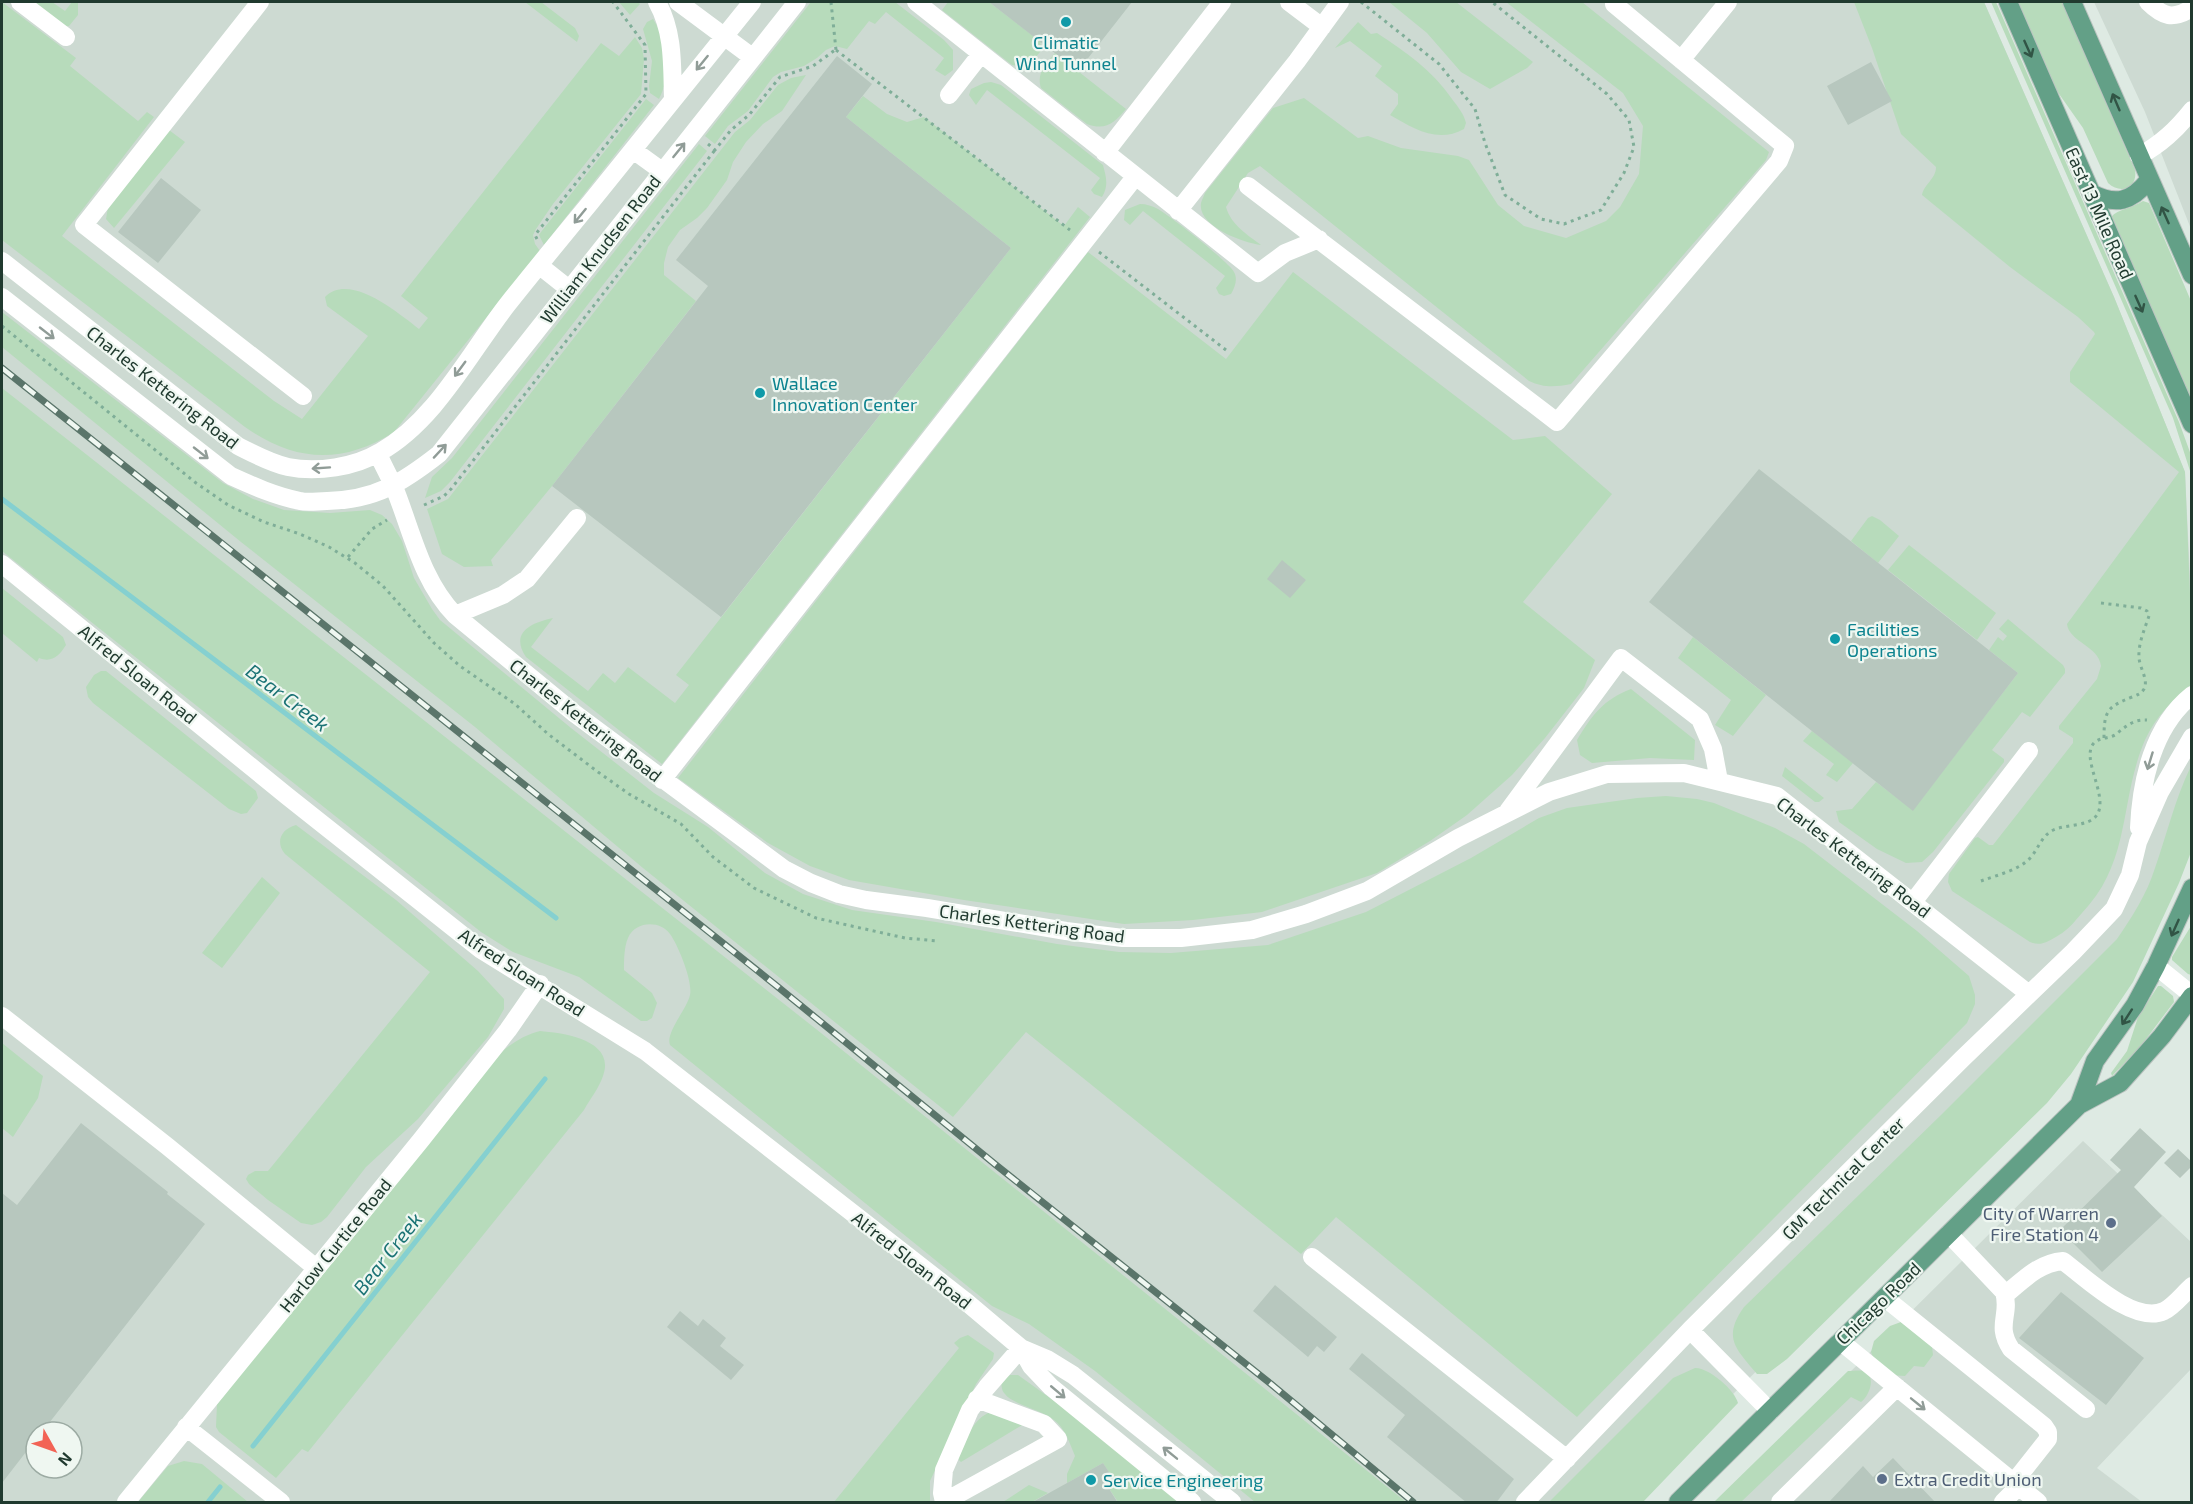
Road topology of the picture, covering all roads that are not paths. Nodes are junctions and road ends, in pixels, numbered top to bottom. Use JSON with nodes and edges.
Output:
{"nodes":[{"id":1,"x":20,"y":2,"type":"edge"},
{"id":2,"x":260,"y":2,"type":"edge"},
{"id":3,"x":657,"y":2,"type":"edge"},
{"id":4,"x":678,"y":2,"type":"edge"},
{"id":5,"x":752,"y":2,"type":"edge"},
{"id":6,"x":797,"y":2,"type":"edge"},
{"id":7,"x":916,"y":2,"type":"edge"},
{"id":8,"x":1222,"y":2,"type":"edge"},
{"id":9,"x":1289,"y":2,"type":"edge"},
{"id":10,"x":1340,"y":2,"type":"edge"},
{"id":11,"x":1614,"y":2,"type":"edge"},
{"id":12,"x":1728,"y":2,"type":"edge"},
{"id":13,"x":2008,"y":2,"type":"edge"},
{"id":14,"x":2072,"y":2,"type":"edge"},
{"id":15,"x":2148,"y":2,"type":"edge"},
{"id":16,"x":2192,"y":8,"type":"edge"},
{"id":17,"x":1322,"y":27,"type":"junction"},
{"id":18,"x":66,"y":37,"type":"dead end"},
{"id":19,"x":723,"y":37,"type":"junction"},
{"id":20,"x":981,"y":54,"type":"junction"},
{"id":21,"x":752,"y":57,"type":"junction"},
{"id":22,"x":1681,"y":60,"type":"junction"},
{"id":23,"x":949,"y":95,"type":"dead end"},
{"id":24,"x":673,"y":100,"type":"junction"},
{"id":25,"x":2192,"y":110,"type":"edge"},
{"id":26,"x":633,"y":150,"type":"junction"},
{"id":27,"x":1105,"y":153,"type":"junction"},
{"id":28,"x":2139,"y":156,"type":"junction"},
{"id":29,"x":662,"y":171,"type":"junction"},
{"id":30,"x":1135,"y":177,"type":"junction"},
{"id":31,"x":2149,"y":180,"type":"junction"},
{"id":32,"x":1248,"y":186,"type":"dead end"},
{"id":33,"x":2091,"y":193,"type":"junction"},
{"id":34,"x":1178,"y":211,"type":"junction"},
{"id":35,"x":1319,"y":239,"type":"junction"},
{"id":36,"x":544,"y":260,"type":"junction"},
{"id":37,"x":2,"y":261,"type":"edge"},
{"id":38,"x":2192,"y":275,"type":"edge"},
{"id":39,"x":569,"y":289,"type":"junction"},
{"id":40,"x":2,"y":297,"type":"edge"},
{"id":41,"x":303,"y":396,"type":"dead end"},
{"id":42,"x":2192,"y":424,"type":"edge"},
{"id":43,"x":378,"y":454,"type":"junction"},
{"id":44,"x":394,"y":486,"type":"junction"},
{"id":45,"x":577,"y":518,"type":"dead end"},
{"id":46,"x":2,"y":564,"type":"edge"},
{"id":47,"x":455,"y":615,"type":"junction"},
{"id":48,"x":2192,"y":695,"type":"edge"},
{"id":49,"x":2192,"y":737,"type":"edge"},
{"id":50,"x":2029,"y":751,"type":"dead end"},
{"id":51,"x":662,"y":780,"type":"junction"},
{"id":52,"x":1719,"y":781,"type":"junction"},
{"id":53,"x":1505,"y":815,"type":"junction"},
{"id":54,"x":2138,"y":842,"type":"junction"},
{"id":55,"x":2192,"y":888,"type":"edge"},
{"id":56,"x":1913,"y":902,"type":"junction"},
{"id":57,"x":2156,"y":966,"type":"junction"},
{"id":58,"x":540,"y":984,"type":"junction"},
{"id":59,"x":2029,"y":994,"type":"junction"},
{"id":60,"x":2192,"y":995,"type":"edge"},
{"id":61,"x":2,"y":1016,"type":"edge"},
{"id":62,"x":2079,"y":1105,"type":"junction"},
{"id":63,"x":1948,"y":1234,"type":"junction"},
{"id":64,"x":1312,"y":1257,"type":"dead end"},
{"id":65,"x":315,"y":1268,"type":"junction"},
{"id":66,"x":2192,"y":1286,"type":"edge"},
{"id":67,"x":2005,"y":1295,"type":"junction"},
{"id":68,"x":1885,"y":1298,"type":"junction"},
{"id":69,"x":1690,"y":1330,"type":"junction"},
{"id":70,"x":1840,"y":1341,"type":"junction"},
{"id":71,"x":1020,"y":1348,"type":"junction"},
{"id":72,"x":1897,"y":1387,"type":"junction"},
{"id":73,"x":977,"y":1399,"type":"junction"},
{"id":74,"x":2086,"y":1408,"type":"dead end"},
{"id":75,"x":1770,"y":1411,"type":"junction"},
{"id":76,"x":186,"y":1427,"type":"junction"},
{"id":77,"x":1567,"y":1459,"type":"junction"},
{"id":78,"x":2017,"y":1484,"type":"junction"},
{"id":79,"x":944,"y":1502,"type":"edge"},
{"id":80,"x":126,"y":1503,"type":"edge"},
{"id":81,"x":281,"y":1503,"type":"edge"},
{"id":82,"x":1192,"y":1503,"type":"edge"},
{"id":83,"x":1232,"y":1503,"type":"edge"},
{"id":84,"x":1525,"y":1503,"type":"edge"},
{"id":85,"x":1678,"y":1503,"type":"edge"},
{"id":86,"x":1780,"y":1503,"type":"edge"},
{"id":87,"x":2003,"y":1503,"type":"edge"},
{"id":88,"x":2038,"y":1503,"type":"edge"}],
"edges":[{"from":1,"to":18,"type":"street"},
{"from":2,"to":41,"type":"street"},
{"from":3,"to":24,"type":"street"},
{"from":4,"to":19,"type":"street"},
{"from":5,"to":19,"type":"street","name":"William Knudsen Road"},
{"from":6,"to":21,"type":"street","name":"William Knudsen Road"},
{"from":7,"to":20,"type":"street"},
{"from":8,"to":27,"type":"street"},
{"from":9,"to":17,"type":"street"},
{"from":10,"to":17,"type":"street"},
{"from":11,"to":22,"type":"street"},
{"from":12,"to":22,"type":"street"},
{"from":13,"to":33,"type":"main road","name":"East 13 Mile Road","one_way":true},
{"from":28,"to":14,"type":"main road","one_way":true},
{"from":15,"to":16,"type":"street"},
{"from":17,"to":34,"type":"street"},
{"from":19,"to":21,"type":"street"},
{"from":19,"to":24,"type":"street","name":"William Knudsen Road","one_way":true},
{"from":20,"to":23,"type":"street"},
{"from":20,"to":27,"type":"street"},
{"from":29,"to":21,"type":"street","name":"William Knudsen Road","one_way":true},
{"from":22,"to":35,"type":"street"},
{"from":24,"to":26,"type":"street","name":"William Knudsen Road"},
{"from":25,"to":28,"type":"street"},
{"from":26,"to":29,"type":"street"},
{"from":26,"to":36,"type":"street","name":"William Knudsen Road","one_way":true},
{"from":27,"to":30,"type":"street"},
{"from":28,"to":31,"type":"main road"},
{"from":29,"to":39,"type":"street","name":"William Knudsen Road"},
{"from":30,"to":34,"type":"street"},
{"from":30,"to":51,"type":"street"},
{"from":31,"to":33,"type":"main road"},
{"from":38,"to":31,"type":"main road","one_way":true},
{"from":32,"to":35,"type":"street"},
{"from":33,"to":42,"type":"main road","name":"East 13 Mile Road","one_way":true},
{"from":34,"to":35,"type":"street"},
{"from":36,"to":39,"type":"street"},
{"from":36,"to":43,"type":"street","name":"William Knudsen Road","one_way":true},
{"from":43,"to":37,"type":"street","name":"Charles Kettering Road","one_way":true},
{"from":44,"to":39,"type":"street","name":"William Knudsen Road","one_way":true},
{"from":40,"to":44,"type":"street","name":"Charles Kettering Road","one_way":true},
{"from":43,"to":44,"type":"street","name":"Charles Kettering Road"},
{"from":44,"to":47,"type":"street","name":"Charles Kettering Road"},
{"from":45,"to":47,"type":"street"},
{"from":46,"to":58,"type":"street","name":"Alfred Sloan Road"},
{"from":47,"to":51,"type":"street","name":"Charles Kettering Road"},
{"from":48,"to":54,"type":"street","name":"GM Technical Center","one_way":true},
{"from":49,"to":54,"type":"street","name":"GM Technical Center"},
{"from":50,"to":56,"type":"street"},
{"from":51,"to":53,"type":"street","name":"Charles Kettering Road"},
{"from":52,"to":53,"type":"street","name":"Charles Kettering Road"},
{"from":52,"to":53,"type":"street"},
{"from":52,"to":56,"type":"street","name":"Charles Kettering Road"},
{"from":54,"to":59,"type":"street","name":"GM Technical Center"},
{"from":55,"to":57,"type":"main road","name":"Chicago Road","one_way":true},
{"from":56,"to":59,"type":"street","name":"Charles Kettering Road"},
{"from":57,"to":60,"type":"street"},
{"from":57,"to":62,"type":"main road","name":"Chicago Road","one_way":true},
{"from":58,"to":65,"type":"street","name":"Harlow Curtice Road"},
{"from":58,"to":71,"type":"street","name":"Alfred Sloan Road"},
{"from":59,"to":69,"type":"street","name":"GM Technical Center"},
{"from":60,"to":62,"type":"main road","name":"Chicago Road"},
{"from":61,"to":65,"type":"street"},
{"from":62,"to":63,"type":"main road","name":"Chicago Road"},
{"from":63,"to":67,"type":"street"},
{"from":63,"to":68,"type":"main road","name":"Chicago Road"},
{"from":64,"to":77,"type":"street"},
{"from":65,"to":76,"type":"street","name":"Harlow Curtice Road"},
{"from":66,"to":67,"type":"street"},
{"from":67,"to":74,"type":"street"},
{"from":68,"to":70,"type":"main road","name":"Chicago Road"},
{"from":68,"to":78,"type":"street"},
{"from":69,"to":75,"type":"street"},
{"from":69,"to":77,"type":"street","name":"GM Technical Center"},
{"from":70,"to":72,"type":"street"},
{"from":70,"to":75,"type":"main road","name":"Chicago Road"},
{"from":71,"to":73,"type":"street"},
{"from":71,"to":82,"type":"street","name":"Alfred Sloan Road","one_way":true},
{"from":83,"to":71,"type":"street","name":"Alfred Sloan Road","one_way":true},
{"from":72,"to":78,"type":"street","one_way":true},
{"from":72,"to":86,"type":"street"},
{"from":73,"to":79,"type":"street"},
{"from":73,"to":79,"type":"street"},
{"from":75,"to":85,"type":"main road","name":"Chicago Road"},
{"from":76,"to":80,"type":"street","name":"Harlow Curtice Road"},
{"from":76,"to":81,"type":"street"},
{"from":77,"to":84,"type":"street","name":"GM Technical Center"},
{"from":78,"to":87,"type":"street"},
{"from":78,"to":88,"type":"street"}]}
